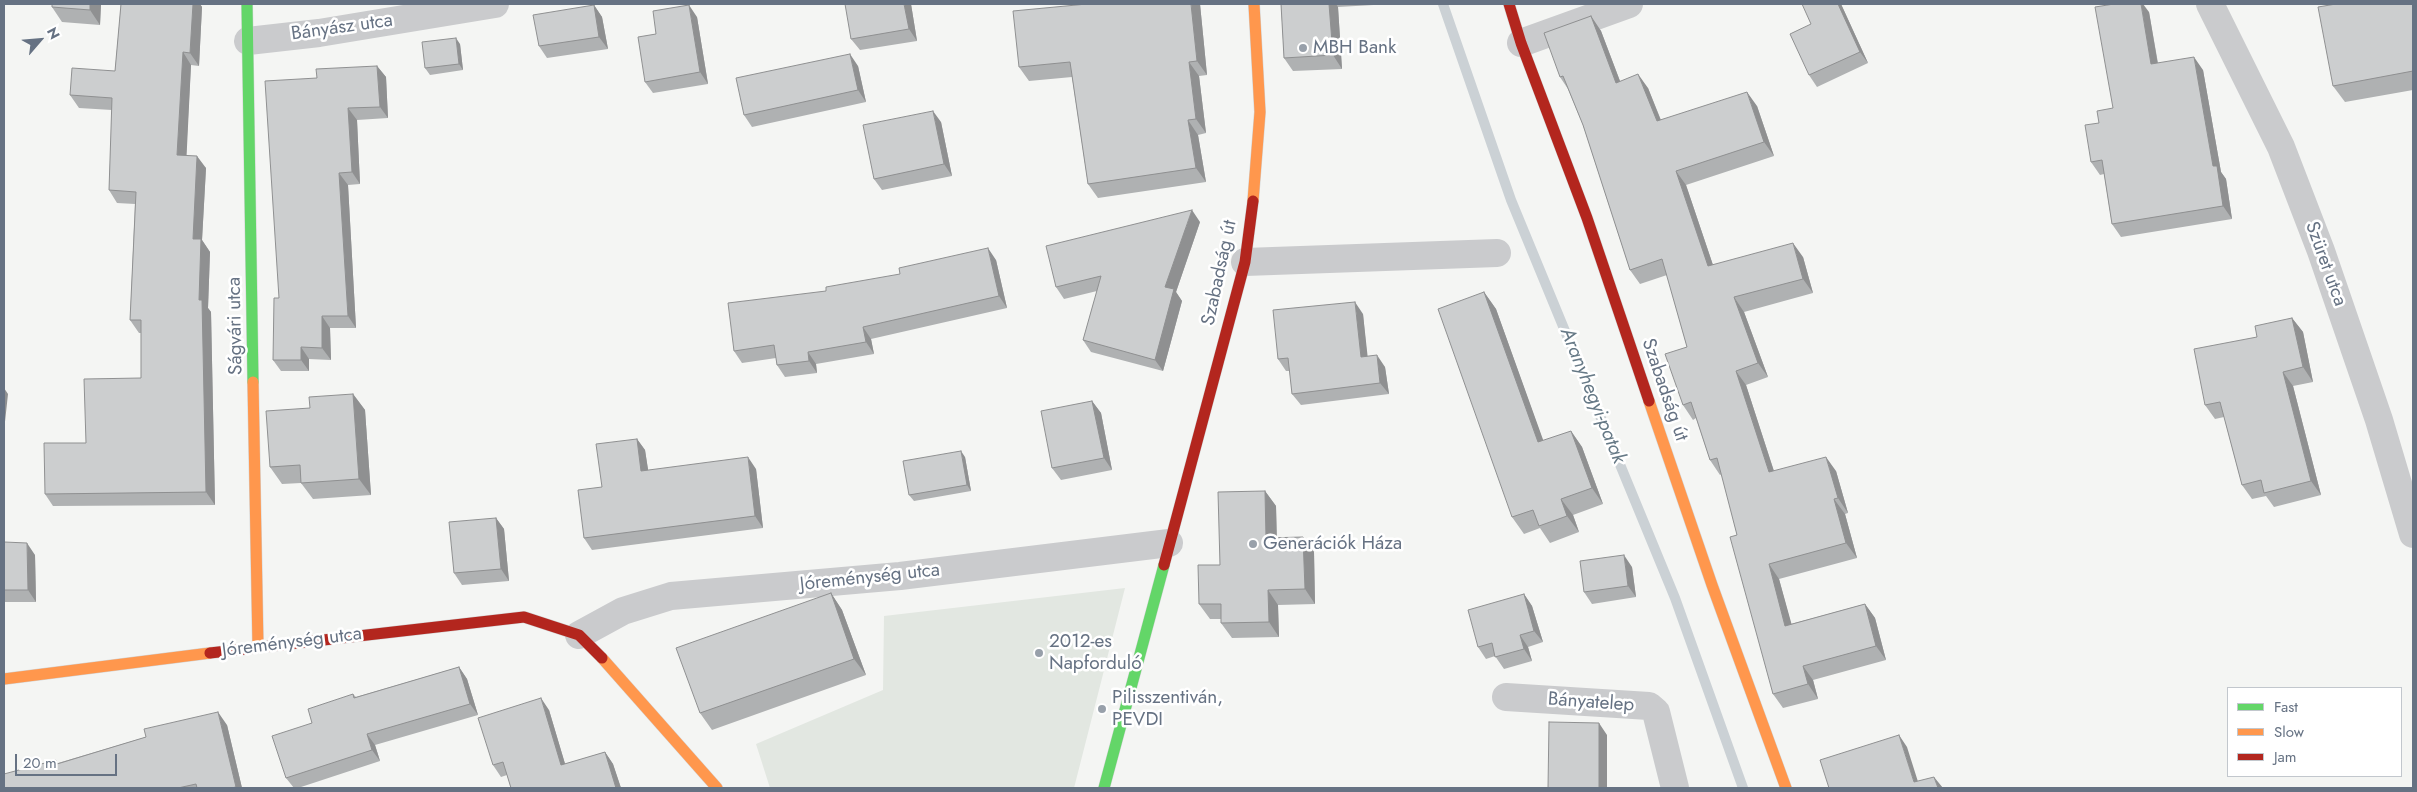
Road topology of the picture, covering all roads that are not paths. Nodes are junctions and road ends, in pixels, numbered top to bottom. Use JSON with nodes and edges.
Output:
{"nodes":[{"id":1,"x":247,"y":4,"type":"edge"},
{"id":2,"x":496,"y":4,"type":"edge"},
{"id":3,"x":1254,"y":4,"type":"edge"},
{"id":4,"x":1509,"y":4,"type":"edge"},
{"id":5,"x":1628,"y":4,"type":"edge"},
{"id":6,"x":2210,"y":4,"type":"edge"},
{"id":7,"x":248,"y":41,"type":"junction"},
{"id":8,"x":1521,"y":43,"type":"junction"},
{"id":9,"x":1498,"y":253,"type":"dead end"},
{"id":10,"x":1245,"y":262,"type":"junction"},
{"id":11,"x":2413,"y":534,"type":"edge"},
{"id":12,"x":1170,"y":543,"type":"junction"},
{"id":13,"x":579,"y":635,"type":"junction"},
{"id":14,"x":258,"y":647,"type":"junction"},
{"id":15,"x":4,"y":679,"type":"edge"},
{"id":16,"x":1506,"y":697,"type":"dead end"},
{"id":17,"x":717,"y":788,"type":"edge"},
{"id":18,"x":1104,"y":788,"type":"edge"},
{"id":19,"x":1675,"y":788,"type":"edge"},
{"id":20,"x":1786,"y":788,"type":"edge"}],
"edges":[{"from":1,"to":7,"type":"street","name":"Ságvári utca"},
{"from":2,"to":7,"type":"street","name":"Bányász utca"},
{"from":3,"to":10,"type":"street","name":"Szabadság út"},
{"from":4,"to":8,"type":"street","name":"Szabadság út"},
{"from":5,"to":8,"type":"street"},
{"from":6,"to":11,"type":"street","name":"Szüret utca"},
{"from":7,"to":14,"type":"street","name":"Ságvári utca"},
{"from":8,"to":20,"type":"street","name":"Szabadság út"},
{"from":9,"to":10,"type":"street"},
{"from":10,"to":12,"type":"street","name":"Szabadság út"},
{"from":12,"to":13,"type":"street","name":"Jóreménység utca"},
{"from":12,"to":18,"type":"street"},
{"from":13,"to":14,"type":"street","name":"Jóreménység utca"},
{"from":13,"to":17,"type":"street","name":"Jóreménység utca"},
{"from":14,"to":15,"type":"street","name":"Jóreménység utca"},
{"from":16,"to":19,"type":"street","name":"Bányatelep"}]}
